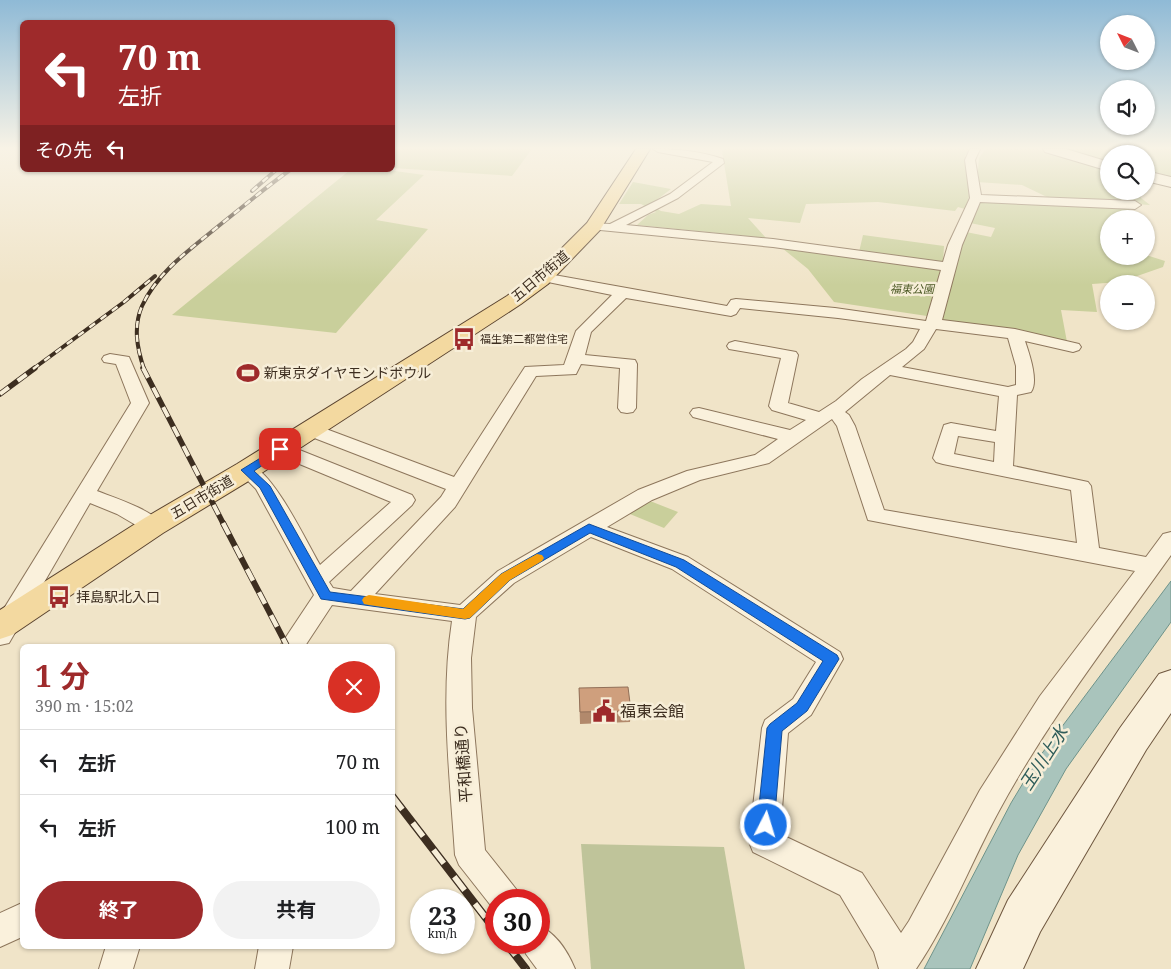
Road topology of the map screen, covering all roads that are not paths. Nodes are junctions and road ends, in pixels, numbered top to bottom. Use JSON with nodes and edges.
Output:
{"nodes":[{"id":1,"x":619,"y":194,"type":"edge"},
{"id":2,"x":676,"y":194,"type":"edge"},
{"id":3,"x":975,"y":194,"type":"edge"},
{"id":4,"x":976,"y":198,"type":"junction"},
{"id":5,"x":1134,"y":206,"type":"dead end"},
{"id":6,"x":602,"y":227,"type":"junction"},
{"id":7,"x":948,"y":266,"type":"junction"},
{"id":8,"x":544,"y":277,"type":"junction"},
{"id":9,"x":623,"y":294,"type":"junction"},
{"id":10,"x":931,"y":325,"type":"junction"},
{"id":11,"x":1015,"y":334,"type":"junction"},
{"id":12,"x":735,"y":346,"type":"dead end"},
{"id":13,"x":1073,"y":347,"type":"dead end"},
{"id":14,"x":110,"y":359,"type":"dead end"},
{"id":15,"x":576,"y":359,"type":"junction"},
{"id":16,"x":888,"y":370,"type":"junction"},
{"id":17,"x":1008,"y":392,"type":"junction"},
{"id":18,"x":627,"y":408,"type":"dead end"},
{"id":19,"x":700,"y":413,"type":"dead end"},
{"id":20,"x":827,"y":415,"type":"junction"},
{"id":21,"x":310,"y":430,"type":"junction"},
{"id":22,"x":794,"y":437,"type":"junction"},
{"id":23,"x":1005,"y":438,"type":"junction"},
{"id":24,"x":280,"y":449,"type":"junction"},
{"id":25,"x":247,"y":470,"type":"junction"},
{"id":26,"x":1003,"y":470,"type":"junction"},
{"id":27,"x":458,"y":486,"type":"junction"},
{"id":28,"x":86,"y":494,"type":"junction"},
{"id":29,"x":153,"y":526,"type":"junction"},
{"id":30,"x":589,"y":528,"type":"junction"},
{"id":31,"x":1171,"y":539,"type":"edge"},
{"id":32,"x":1090,"y":553,"type":"junction"},
{"id":33,"x":1150,"y":566,"type":"junction"},
{"id":34,"x":321,"y":588,"type":"junction"},
{"id":35,"x":357,"y":599,"type":"junction"},
{"id":36,"x":465,"y":614,"type":"junction"},
{"id":37,"x":3,"y":627,"type":"edge"},
{"id":38,"x":293,"y":644,"type":"edge"},
{"id":39,"x":1171,"y":684,"type":"edge"},
{"id":40,"x":496,"y":889,"type":"edge"},
{"id":41,"x":20,"y":920,"type":"edge"},
{"id":42,"x":0,"y":931,"type":"edge"},
{"id":43,"x":122,"y":949,"type":"edge"},
{"id":44,"x":275,"y":949,"type":"edge"},
{"id":45,"x":547,"y":954,"type":"edge"},
{"id":46,"x":116,"y":969,"type":"edge"},
{"id":47,"x":272,"y":969,"type":"edge"},
{"id":48,"x":558,"y":969,"type":"edge"},
{"id":49,"x":896,"y":969,"type":"edge"},
{"id":50,"x":999,"y":969,"type":"edge"}],
"edges":[{"from":1,"to":6,"type":"main road","name":"五日市街道"},
{"from":2,"to":6,"type":"street"},
{"from":3,"to":4,"type":"street"},
{"from":4,"to":5,"type":"street"},
{"from":4,"to":7,"type":"street"},
{"from":6,"to":7,"type":"street"},
{"from":6,"to":8,"type":"main road","name":"五日市街道"},
{"from":7,"to":10,"type":"street"},
{"from":8,"to":9,"type":"street"},
{"from":8,"to":21,"type":"main road","name":"五日市街道"},
{"from":9,"to":10,"type":"street"},
{"from":9,"to":15,"type":"street"},
{"from":10,"to":11,"type":"street"},
{"from":10,"to":16,"type":"street"},
{"from":11,"to":13,"type":"street"},
{"from":11,"to":17,"type":"street"},
{"from":12,"to":20,"type":"street"},
{"from":14,"to":28,"type":"street"},
{"from":15,"to":18,"type":"street"},
{"from":15,"to":27,"type":"street"},
{"from":16,"to":17,"type":"street"},
{"from":16,"to":20,"type":"street"},
{"from":17,"to":23,"type":"street"},
{"from":19,"to":22,"type":"street"},
{"from":20,"to":22,"type":"street"},
{"from":20,"to":32,"type":"street"},
{"from":21,"to":24,"type":"main road","name":"五日市街道"},
{"from":21,"to":27,"type":"street"},
{"from":22,"to":30,"type":"street"},
{"from":23,"to":26,"type":"street"},
{"from":23,"to":26,"type":"street"},
{"from":24,"to":25,"type":"main road","name":"五日市街道"},
{"from":24,"to":34,"type":"street"},
{"from":25,"to":29,"type":"main road","name":"五日市街道"},
{"from":25,"to":34,"type":"street"},
{"from":26,"to":32,"type":"street"},
{"from":27,"to":35,"type":"street"},
{"from":28,"to":29,"type":"street"},
{"from":28,"to":37,"type":"street"},
{"from":29,"to":37,"type":"main road","name":"五日市街道"},
{"from":30,"to":36,"type":"street"},
{"from":30,"to":49,"type":"street"},
{"from":31,"to":33,"type":"street"},
{"from":32,"to":33,"type":"street"},
{"from":33,"to":49,"type":"street"},
{"from":34,"to":35,"type":"street"},
{"from":34,"to":38,"type":"street"},
{"from":35,"to":36,"type":"street"},
{"from":36,"to":40,"type":"street","name":"平和橋通り"},
{"from":39,"to":50,"type":"street"},
{"from":41,"to":42,"type":"street"},
{"from":43,"to":46,"type":"street"},
{"from":44,"to":47,"type":"street"},
{"from":45,"to":48,"type":"street"}]}
